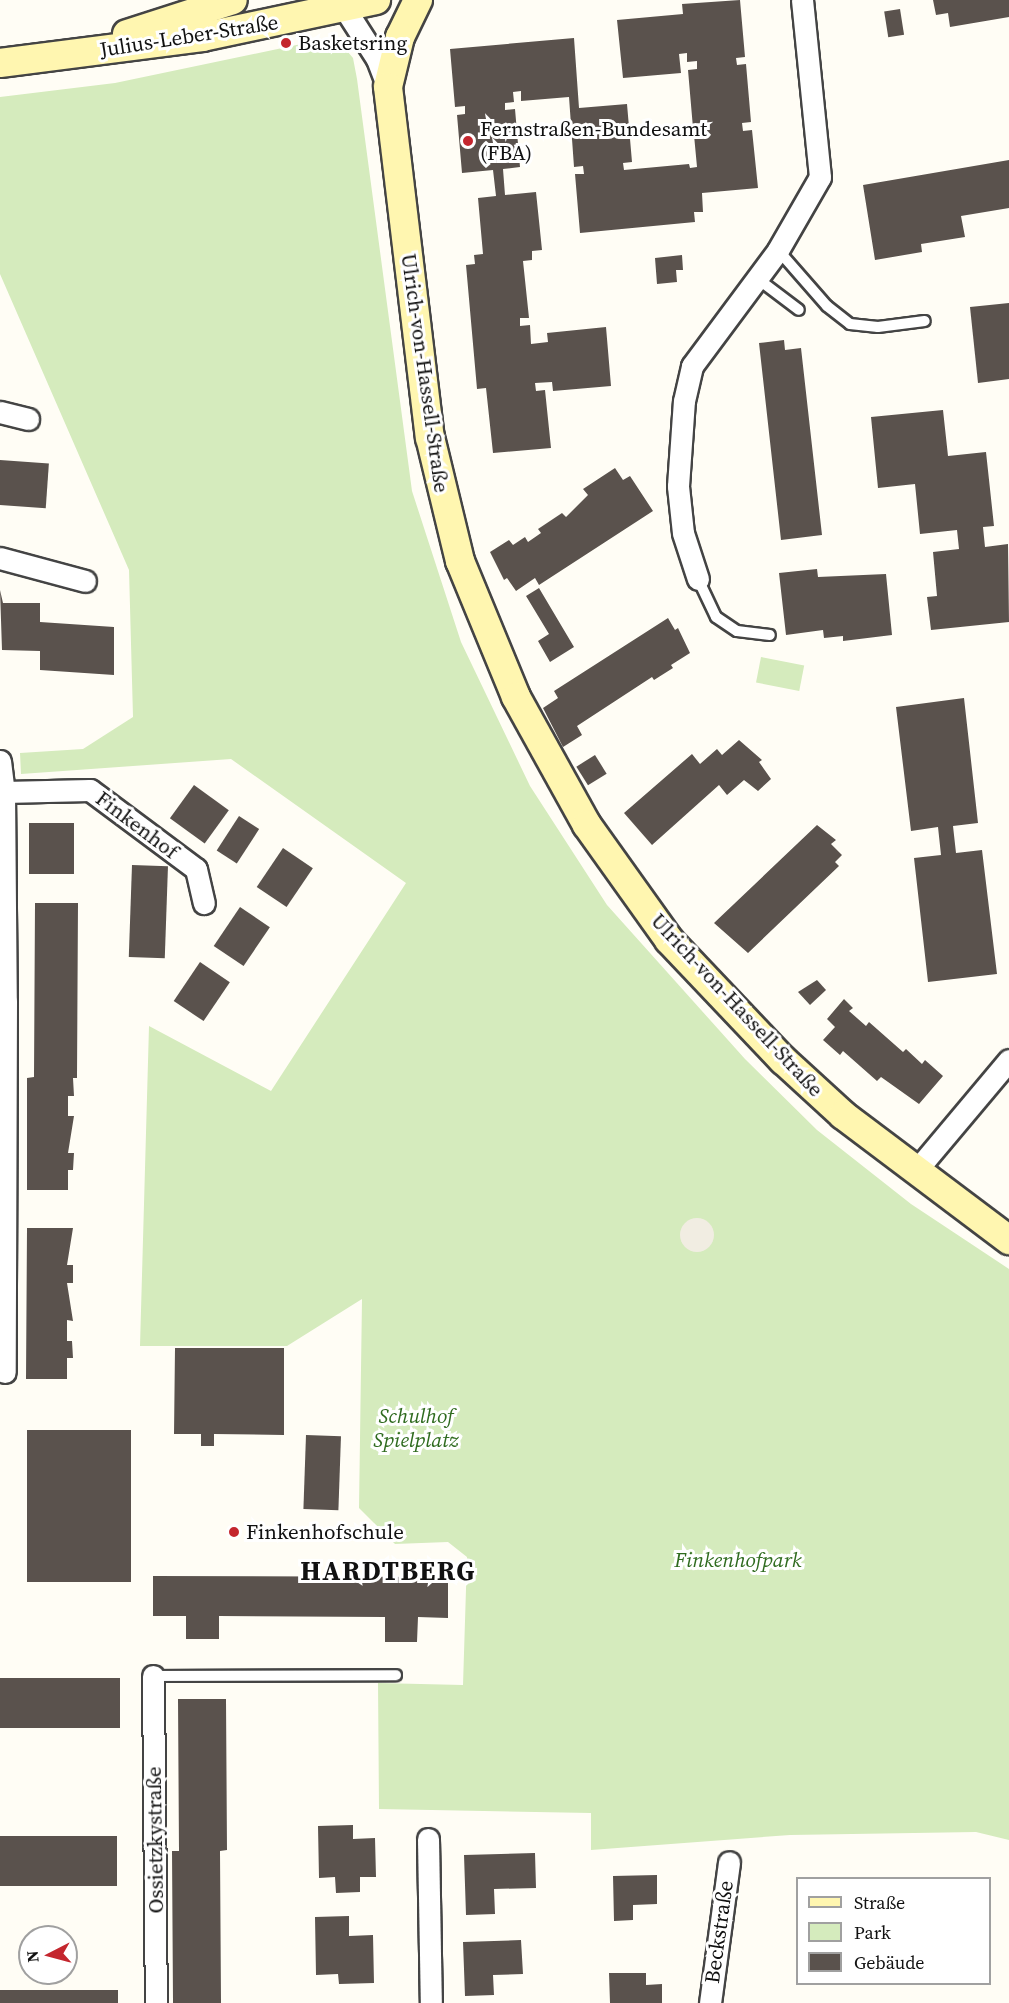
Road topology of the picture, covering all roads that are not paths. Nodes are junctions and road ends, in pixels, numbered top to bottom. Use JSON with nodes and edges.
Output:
{"nodes":[{"id":1,"x":233,"y":0,"type":"edge"},
{"id":2,"x":418,"y":0,"type":"edge"},
{"id":3,"x":802,"y":0,"type":"edge"},
{"id":4,"x":363,"y":3,"type":"edge"},
{"id":5,"x":48,"y":59,"type":"junction"},
{"id":6,"x":0,"y":63,"type":"edge"},
{"id":7,"x":388,"y":87,"type":"junction"},
{"id":8,"x":778,"y":250,"type":"junction"},
{"id":9,"x":758,"y":279,"type":"junction"},
{"id":10,"x":799,"y":310,"type":"dead end"},
{"id":11,"x":925,"y":321,"type":"dead end"},
{"id":12,"x":0,"y":412,"type":"edge"},
{"id":13,"x":28,"y":419,"type":"dead end"},
{"id":14,"x":0,"y":558,"type":"edge"},
{"id":15,"x":698,"y":579,"type":"joint"},
{"id":16,"x":85,"y":581,"type":"dead end"},
{"id":17,"x":770,"y":635,"type":"dead end"},
{"id":18,"x":1,"y":764,"type":"edge"},
{"id":19,"x":4,"y":792,"type":"junction"},
{"id":20,"x":204,"y":903,"type":"dead end"},
{"id":21,"x":1009,"y":1060,"type":"edge"},
{"id":22,"x":915,"y":1172,"type":"junction"},
{"id":23,"x":1009,"y":1240,"type":"edge"},
{"id":24,"x":5,"y":1372,"type":"dead end"},
{"id":25,"x":396,"y":1675,"type":"dead end"},
{"id":26,"x":153,"y":1676,"type":"joint"},
{"id":27,"x":428,"y":1839,"type":"dead end"},
{"id":28,"x":729,"y":1862,"type":"dead end"},
{"id":29,"x":156,"y":2003,"type":"edge"},
{"id":30,"x":431,"y":2003,"type":"edge"},
{"id":31,"x":710,"y":2003,"type":"edge"}],
"edges":[{"from":1,"to":5,"type":"street","name":"Julius-Leber-Straße"},
{"from":2,"to":7,"type":"street","name":"Ulrich-von-Hassell-Straße"},
{"from":3,"to":8,"type":"street"},
{"from":4,"to":5,"type":"street","name":"Julius-Leber-Straße"},
{"from":4,"to":7,"type":"street","name":"Ulrich-von-Hassell-Straße"},
{"from":5,"to":6,"type":"street","name":"Julius-Leber-Straße"},
{"from":7,"to":22,"type":"street","name":"Ulrich-von-Hassell-Straße"},
{"from":8,"to":9,"type":"street"},
{"from":8,"to":11,"type":"lane"},
{"from":9,"to":10,"type":"lane"},
{"from":9,"to":15,"type":"street"},
{"from":12,"to":13,"type":"street"},
{"from":14,"to":16,"type":"street"},
{"from":15,"to":17,"type":"lane"},
{"from":18,"to":19,"type":"street"},
{"from":19,"to":20,"type":"street","name":"Finkenhof"},
{"from":19,"to":24,"type":"street"},
{"from":21,"to":22,"type":"street"},
{"from":22,"to":23,"type":"street","name":"Ulrich-von-Hassell-Straße"},
{"from":25,"to":26,"type":"lane"},
{"from":26,"to":29,"type":"street","name":"Ossietzkystraße"},
{"from":27,"to":30,"type":"street"},
{"from":28,"to":31,"type":"street","name":"Beckstraße"}]}
